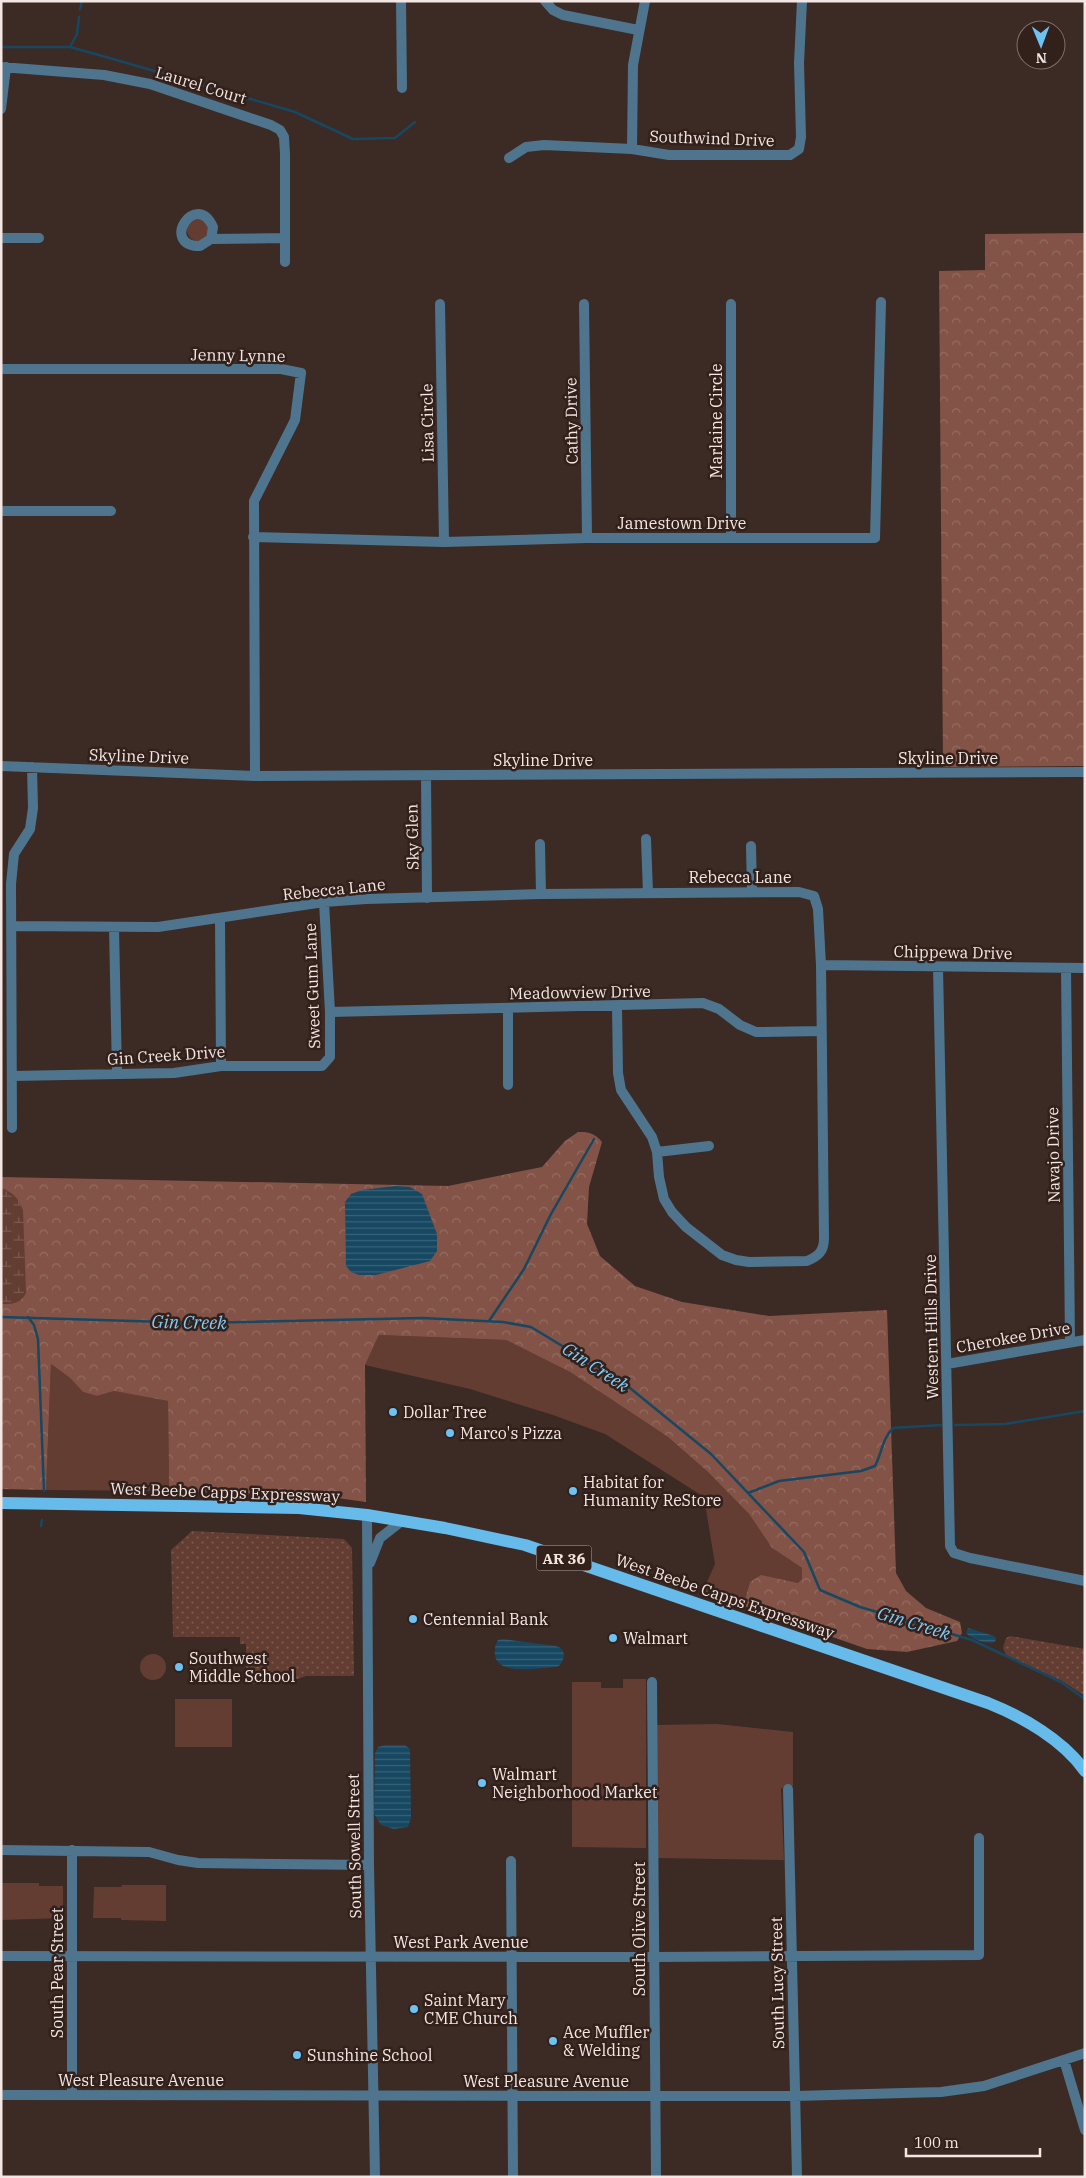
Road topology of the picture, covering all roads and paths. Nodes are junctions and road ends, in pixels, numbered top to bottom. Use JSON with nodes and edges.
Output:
{"nodes":[{"id":1,"x":401,"y":1,"type":"edge"},
{"id":2,"x":545,"y":1,"type":"edge"},
{"id":3,"x":645,"y":1,"type":"edge"},
{"id":4,"x":802,"y":1,"type":"edge"},
{"id":5,"x":638,"y":30,"type":"junction"},
{"id":6,"x":4,"y":67,"type":"edge"},
{"id":7,"x":402,"y":88,"type":"dead end"},
{"id":8,"x":1,"y":109,"type":"edge"},
{"id":9,"x":632,"y":149,"type":"junction"},
{"id":10,"x":508,"y":158,"type":"dead end"},
{"id":11,"x":1,"y":238,"type":"edge"},
{"id":12,"x":39,"y":238,"type":"dead end"},
{"id":13,"x":285,"y":238,"type":"junction"},
{"id":14,"x":211,"y":239,"type":"dead end"},
{"id":15,"x":285,"y":262,"type":"dead end"},
{"id":16,"x":881,"y":302,"type":"dead end"},
{"id":17,"x":440,"y":304,"type":"dead end"},
{"id":18,"x":584,"y":304,"type":"dead end"},
{"id":19,"x":730,"y":304,"type":"dead end"},
{"id":20,"x":1,"y":369,"type":"edge"},
{"id":21,"x":1,"y":511,"type":"edge"},
{"id":22,"x":111,"y":512,"type":"dead end"},
{"id":23,"x":253,"y":537,"type":"junction"},
{"id":24,"x":587,"y":538,"type":"junction"},
{"id":25,"x":731,"y":538,"type":"junction"},
{"id":26,"x":444,"y":542,"type":"junction"},
{"id":27,"x":1,"y":766,"type":"edge"},
{"id":28,"x":32,"y":767,"type":"junction"},
{"id":29,"x":1085,"y":772,"type":"edge"},
{"id":30,"x":255,"y":776,"type":"junction"},
{"id":31,"x":426,"y":776,"type":"junction"},
{"id":32,"x":646,"y":839,"type":"dead end"},
{"id":33,"x":540,"y":844,"type":"dead end"},
{"id":34,"x":751,"y":846,"type":"dead end"},
{"id":35,"x":752,"y":892,"type":"junction"},
{"id":36,"x":648,"y":893,"type":"junction"},
{"id":37,"x":541,"y":894,"type":"junction"},
{"id":38,"x":427,"y":898,"type":"junction"},
{"id":39,"x":324,"y":902,"type":"junction"},
{"id":40,"x":220,"y":919,"type":"junction"},
{"id":41,"x":12,"y":926,"type":"junction"},
{"id":42,"x":114,"y":927,"type":"junction"},
{"id":43,"x":821,"y":965,"type":"junction"},
{"id":44,"x":938,"y":967,"type":"junction"},
{"id":45,"x":1066,"y":968,"type":"junction"},
{"id":46,"x":1085,"y":968,"type":"edge"},
{"id":47,"x":616,"y":1007,"type":"junction"},
{"id":48,"x":508,"y":1008,"type":"junction"},
{"id":49,"x":330,"y":1012,"type":"junction"},
{"id":50,"x":821,"y":1031,"type":"junction"},
{"id":51,"x":221,"y":1066,"type":"junction"},
{"id":52,"x":322,"y":1066,"type":"joint"},
{"id":53,"x":117,"y":1074,"type":"junction"},
{"id":54,"x":12,"y":1076,"type":"junction"},
{"id":55,"x":508,"y":1085,"type":"dead end"},
{"id":56,"x":12,"y":1128,"type":"dead end"},
{"id":57,"x":709,"y":1146,"type":"dead end"},
{"id":58,"x":657,"y":1152,"type":"junction"},
{"id":59,"x":1085,"y":1340,"type":"edge"},
{"id":60,"x":1070,"y":1342,"type":"junction"},
{"id":61,"x":947,"y":1364,"type":"junction"},
{"id":62,"x":1,"y":1503,"type":"edge"},
{"id":63,"x":367,"y":1515,"type":"junction"},
{"id":64,"x":403,"y":1520,"type":"junction"},
{"id":65,"x":367,"y":1574,"type":"junction"},
{"id":66,"x":1085,"y":1581,"type":"edge"},
{"id":67,"x":652,"y":1682,"type":"dead end"},
{"id":68,"x":1085,"y":1771,"type":"edge"},
{"id":69,"x":788,"y":1789,"type":"dead end"},
{"id":70,"x":979,"y":1838,"type":"dead end"},
{"id":71,"x":1,"y":1850,"type":"edge"},
{"id":72,"x":72,"y":1850,"type":"junction"},
{"id":73,"x":511,"y":1861,"type":"dead end"},
{"id":74,"x":368,"y":1865,"type":"junction"},
{"id":75,"x":792,"y":1955,"type":"junction"},
{"id":76,"x":1,"y":1956,"type":"edge"},
{"id":77,"x":71,"y":1956,"type":"junction"},
{"id":78,"x":510,"y":1956,"type":"junction"},
{"id":79,"x":370,"y":1957,"type":"junction"},
{"id":80,"x":655,"y":1957,"type":"junction"},
{"id":81,"x":1085,"y":2053,"type":"edge"},
{"id":82,"x":1064,"y":2060,"type":"junction"},
{"id":83,"x":1,"y":2095,"type":"edge"},
{"id":84,"x":72,"y":2095,"type":"junction"},
{"id":85,"x":373,"y":2095,"type":"junction"},
{"id":86,"x":512,"y":2096,"type":"junction"},
{"id":87,"x":655,"y":2096,"type":"junction"},
{"id":88,"x":795,"y":2096,"type":"junction"},
{"id":89,"x":1085,"y":2130,"type":"edge"},
{"id":90,"x":375,"y":2177,"type":"edge"},
{"id":91,"x":513,"y":2177,"type":"edge"},
{"id":92,"x":656,"y":2177,"type":"edge"},
{"id":93,"x":797,"y":2177,"type":"edge"}],
"edges":[{"from":1,"to":7,"type":"street"},
{"from":2,"to":5,"type":"street"},
{"from":3,"to":5,"type":"street"},
{"from":4,"to":9,"type":"street","name":"Southwind Drive"},
{"from":5,"to":9,"type":"street"},
{"from":6,"to":8,"type":"street"},
{"from":6,"to":13,"type":"street","name":"Laurel Court"},
{"from":9,"to":10,"type":"street","name":"Southwind Drive"},
{"from":11,"to":12,"type":"street"},
{"from":13,"to":14,"type":"street"},
{"from":13,"to":15,"type":"street","name":"Laurel Court"},
{"from":16,"to":25,"type":"street","name":"Jamestown Drive"},
{"from":17,"to":26,"type":"street","name":"Lisa Circle"},
{"from":18,"to":24,"type":"street","name":"Cathy Drive"},
{"from":19,"to":25,"type":"street","name":"Marlaine Circle"},
{"from":20,"to":23,"type":"street","name":"Jenny Lynne"},
{"from":21,"to":22,"type":"street"},
{"from":23,"to":26,"type":"street","name":"Jamestown Drive"},
{"from":23,"to":30,"type":"street","name":"Jenny Lynne"},
{"from":24,"to":25,"type":"street","name":"Jamestown Drive"},
{"from":24,"to":26,"type":"street","name":"Jamestown Drive"},
{"from":27,"to":28,"type":"street","name":"Skyline Drive"},
{"from":28,"to":30,"type":"street","name":"Skyline Drive"},
{"from":28,"to":41,"type":"street"},
{"from":29,"to":31,"type":"street","name":"Skyline Drive"},
{"from":30,"to":31,"type":"street","name":"Skyline Drive"},
{"from":31,"to":38,"type":"street","name":"Sky Glen"},
{"from":32,"to":36,"type":"street"},
{"from":33,"to":37,"type":"street"},
{"from":34,"to":35,"type":"street"},
{"from":35,"to":36,"type":"street","name":"Rebecca Lane"},
{"from":35,"to":43,"type":"street","name":"Rebecca Lane"},
{"from":36,"to":37,"type":"street","name":"Rebecca Lane"},
{"from":37,"to":38,"type":"street","name":"Rebecca Lane"},
{"from":38,"to":39,"type":"street","name":"Rebecca Lane"},
{"from":39,"to":40,"type":"street","name":"Rebecca Lane"},
{"from":39,"to":49,"type":"street","name":"Sweet Gum Lane"},
{"from":40,"to":42,"type":"street","name":"Rebecca Lane"},
{"from":40,"to":51,"type":"street"},
{"from":41,"to":42,"type":"street","name":"Rebecca Lane"},
{"from":41,"to":54,"type":"street"},
{"from":42,"to":53,"type":"street"},
{"from":43,"to":44,"type":"street","name":"Chippewa Drive"},
{"from":43,"to":50,"type":"street","name":"Rebecca Lane"},
{"from":44,"to":45,"type":"street","name":"Chippewa Drive"},
{"from":44,"to":61,"type":"street","name":"Western Hills Drive"},
{"from":45,"to":46,"type":"street","name":"Chippewa Drive"},
{"from":45,"to":60,"type":"street","name":"Navajo Drive"},
{"from":47,"to":48,"type":"street","name":"Meadowview Drive"},
{"from":47,"to":50,"type":"street","name":"Meadowview Drive"},
{"from":47,"to":58,"type":"street","name":"Rebecca Lane"},
{"from":48,"to":49,"type":"street","name":"Meadowview Drive"},
{"from":48,"to":55,"type":"street"},
{"from":49,"to":52,"type":"street","name":"Sweet Gum Lane"},
{"from":50,"to":58,"type":"street","name":"Rebecca Lane"},
{"from":51,"to":52,"type":"street","name":"Gin Creek Drive"},
{"from":51,"to":53,"type":"street","name":"Gin Creek Drive"},
{"from":53,"to":54,"type":"street","name":"Gin Creek Drive"},
{"from":54,"to":56,"type":"street"},
{"from":57,"to":58,"type":"street"},
{"from":59,"to":60,"type":"street","name":"Cherokee Drive"},
{"from":60,"to":61,"type":"street","name":"Cherokee Drive"},
{"from":61,"to":66,"type":"street","name":"Western Hills Drive"},
{"from":62,"to":63,"type":"main road","name":"West Beebe Capps Expressway","number":"AR 36"},
{"from":63,"to":64,"type":"main road","name":"West Beebe Capps Expressway","number":"AR 36"},
{"from":63,"to":65,"type":"street","name":"South Sowell Street"},
{"from":64,"to":65,"type":"street"},
{"from":64,"to":68,"type":"main road","name":"West Beebe Capps Expressway","number":"AR 36"},
{"from":65,"to":74,"type":"street","name":"South Sowell Street"},
{"from":67,"to":80,"type":"street","name":"South Olive Street"},
{"from":69,"to":75,"type":"street","name":"South Lucy Street"},
{"from":70,"to":75,"type":"street","name":"West Park Avenue"},
{"from":71,"to":72,"type":"street"},
{"from":72,"to":74,"type":"street"},
{"from":72,"to":77,"type":"street","name":"South Pear Street"},
{"from":73,"to":78,"type":"street"},
{"from":74,"to":79,"type":"street","name":"South Sowell Street"},
{"from":75,"to":80,"type":"street","name":"West Park Avenue"},
{"from":75,"to":88,"type":"street","name":"South Lucy Street"},
{"from":76,"to":77,"type":"street","name":"West Park Avenue"},
{"from":77,"to":79,"type":"street","name":"West Park Avenue"},
{"from":77,"to":84,"type":"street","name":"South Pear Street"},
{"from":78,"to":79,"type":"street","name":"West Park Avenue"},
{"from":78,"to":80,"type":"street","name":"West Park Avenue"},
{"from":78,"to":86,"type":"street"},
{"from":79,"to":85,"type":"street","name":"South Sowell Street"},
{"from":80,"to":87,"type":"street","name":"South Olive Street"},
{"from":81,"to":82,"type":"street","name":"West Pleasure Avenue"},
{"from":82,"to":88,"type":"street","name":"West Pleasure Avenue"},
{"from":82,"to":89,"type":"street"},
{"from":83,"to":84,"type":"street","name":"West Pleasure Avenue"},
{"from":84,"to":85,"type":"street","name":"West Pleasure Avenue"},
{"from":85,"to":86,"type":"street","name":"West Pleasure Avenue"},
{"from":85,"to":90,"type":"street","name":"South Sowell Street"},
{"from":86,"to":87,"type":"street","name":"West Pleasure Avenue"},
{"from":86,"to":91,"type":"street"},
{"from":87,"to":88,"type":"street","name":"West Pleasure Avenue"},
{"from":87,"to":92,"type":"street","name":"South Olive Street"},
{"from":88,"to":93,"type":"street","name":"South Lucy Street"}]}
